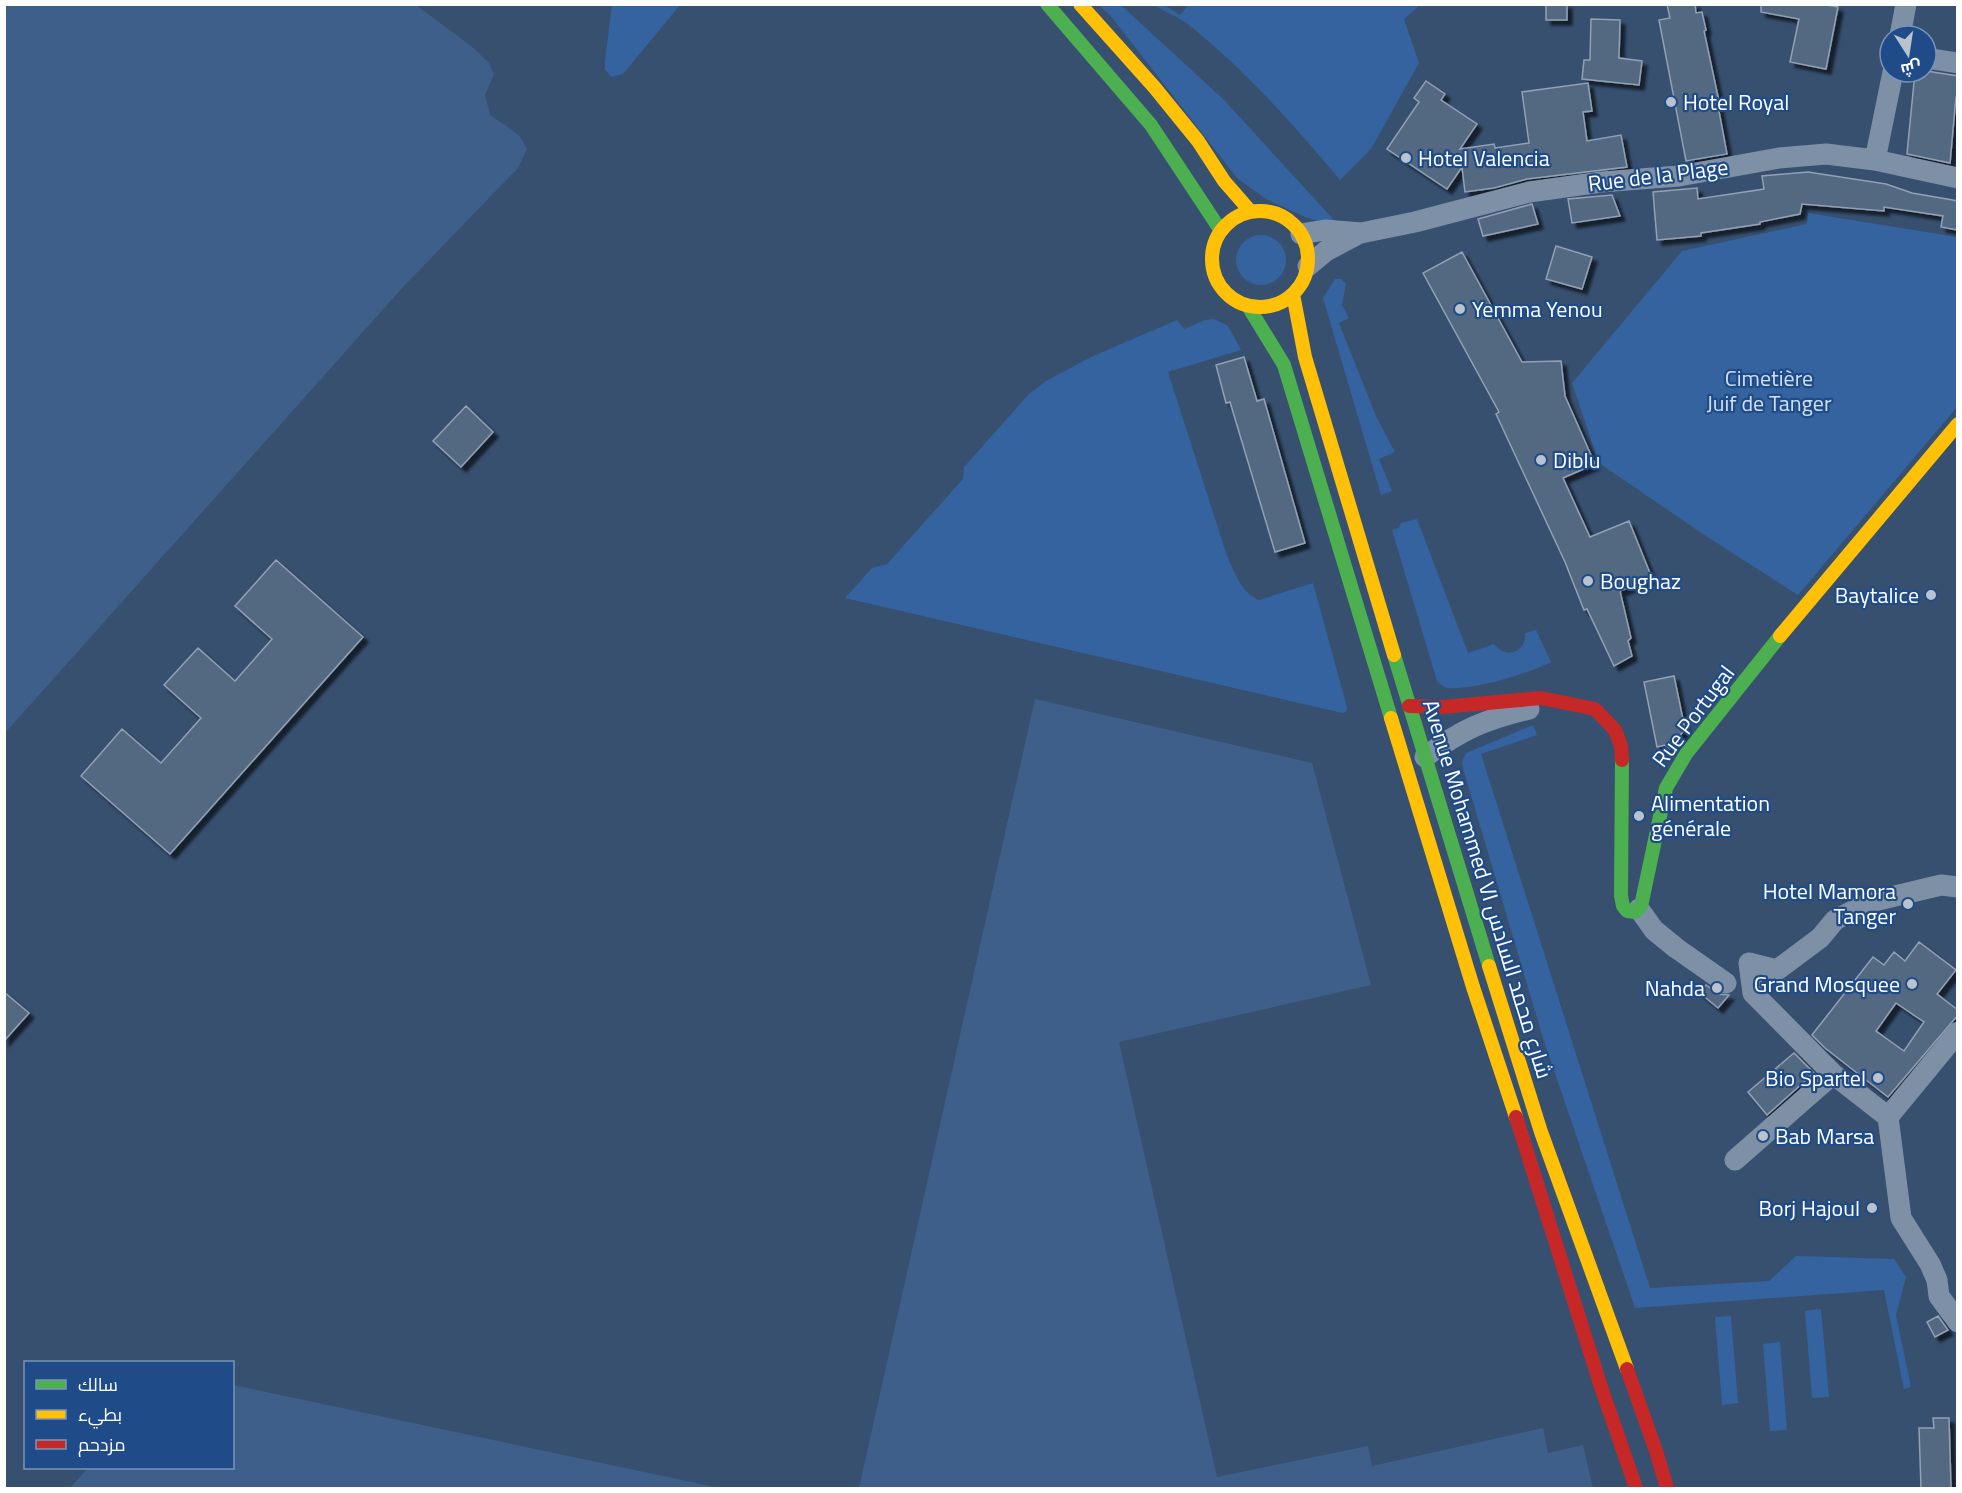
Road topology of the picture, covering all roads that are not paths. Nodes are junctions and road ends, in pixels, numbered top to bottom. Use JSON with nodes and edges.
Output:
{"nodes":[{"id":1,"x":1047,"y":4,"type":"edge"},
{"id":2,"x":1080,"y":4,"type":"edge"},
{"id":3,"x":1906,"y":4,"type":"edge"},
{"id":4,"x":1902,"y":24,"type":"edge"},
{"id":5,"x":1938,"y":60,"type":"edge"},
{"id":6,"x":1958,"y":63,"type":"edge"},
{"id":7,"x":1891,"y":84,"type":"edge"},
{"id":8,"x":1875,"y":160,"type":"junction"},
{"id":9,"x":1958,"y":178,"type":"edge"},
{"id":10,"x":1251,"y":212,"type":"junction"},
{"id":11,"x":1221,"y":231,"type":"junction"},
{"id":12,"x":1361,"y":233,"type":"junction"},
{"id":13,"x":1301,"y":234,"type":"junction"},
{"id":14,"x":1308,"y":267,"type":"junction"},
{"id":15,"x":1293,"y":294,"type":"junction"},
{"id":16,"x":1248,"y":306,"type":"junction"},
{"id":17,"x":1958,"y":424,"type":"edge"},
{"id":18,"x":1555,"y":702,"type":"junction"},
{"id":19,"x":1409,"y":706,"type":"junction"},
{"id":20,"x":1425,"y":757,"type":"junction"},
{"id":21,"x":1958,"y":887,"type":"edge"},
{"id":22,"x":1639,"y":909,"type":"junction"},
{"id":23,"x":1726,"y":982,"type":"dead end"},
{"id":24,"x":1958,"y":1032,"type":"edge"},
{"id":25,"x":1833,"y":1074,"type":"junction"},
{"id":26,"x":1888,"y":1118,"type":"junction"},
{"id":27,"x":1735,"y":1160,"type":"dead end"},
{"id":28,"x":1958,"y":1322,"type":"edge"},
{"id":29,"x":1636,"y":1488,"type":"edge"},
{"id":30,"x":1667,"y":1488,"type":"edge"}],
"edges":[{"from":1,"to":11,"type":"main road"},
{"from":2,"to":10,"type":"main road"},
{"from":3,"to":4,"type":"street"},
{"from":5,"to":6,"type":"street"},
{"from":7,"to":8,"type":"street"},
{"from":8,"to":9,"type":"street","name":"Rue de la Plage"},
{"from":8,"to":12,"type":"street","name":"Rue de la Plage"},
{"from":10,"to":11,"type":"main road"},
{"from":10,"to":13,"type":"main road"},
{"from":11,"to":16,"type":"main road"},
{"from":12,"to":13,"type":"street"},
{"from":12,"to":14,"type":"street"},
{"from":13,"to":14,"type":"main road"},
{"from":14,"to":15,"type":"main road"},
{"from":15,"to":16,"type":"main road"},
{"from":15,"to":19,"type":"main road","name":"Avenue Mohammed VI شارع محمد السادس"},
{"from":16,"to":29,"type":"main road","name":"Avenue Mohammed VI شارع محمد السادس"},
{"from":17,"to":22,"type":"main road","name":"Rue Portugal"},
{"from":18,"to":19,"type":"main road"},
{"from":18,"to":20,"type":"street"},
{"from":18,"to":22,"type":"main road","name":"Rue Portugal"},
{"from":19,"to":20,"type":"main road","name":"Avenue Mohammed VI شارع محمد السادس"},
{"from":20,"to":30,"type":"main road","name":"Avenue Mohammed VI شارع محمد السادس"},
{"from":21,"to":25,"type":"street"},
{"from":22,"to":23,"type":"street"},
{"from":24,"to":26,"type":"street"},
{"from":25,"to":26,"type":"street"},
{"from":25,"to":27,"type":"street"},
{"from":26,"to":28,"type":"street"}]}
